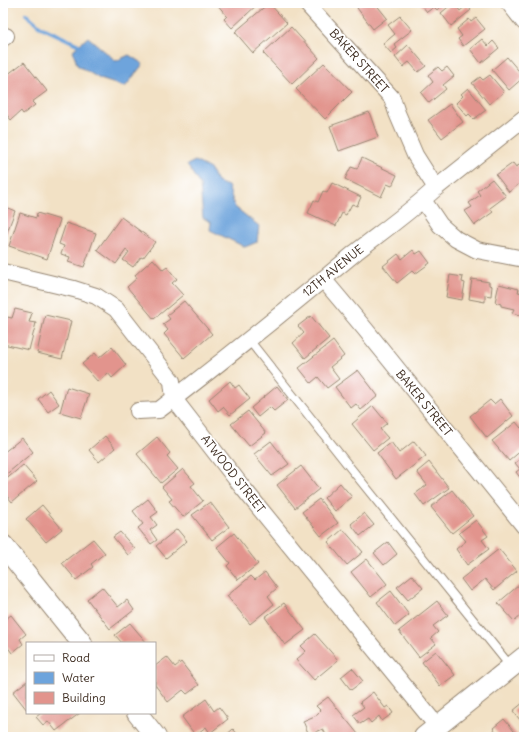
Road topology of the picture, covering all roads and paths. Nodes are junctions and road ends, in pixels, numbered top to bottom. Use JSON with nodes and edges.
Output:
{"nodes":[{"id":1,"x":306,"y":3,"type":"edge"},
{"id":2,"x":509,"y":3,"type":"edge"},
{"id":3,"x":524,"y":22,"type":"edge"},
{"id":4,"x":524,"y":118,"type":"edge"},
{"id":5,"x":436,"y":188,"type":"junction"},
{"id":6,"x":423,"y":200,"type":"junction"},
{"id":7,"x":524,"y":259,"type":"edge"},
{"id":8,"x":3,"y":272,"type":"edge"},
{"id":9,"x":323,"y":279,"type":"junction"},
{"id":10,"x":249,"y":340,"type":"junction"},
{"id":11,"x":174,"y":399,"type":"junction"},
{"id":12,"x":138,"y":411,"type":"dead end"},
{"id":13,"x":524,"y":526,"type":"edge"},
{"id":14,"x":3,"y":545,"type":"edge"},
{"id":15,"x":81,"y":642,"type":"edge"},
{"id":16,"x":520,"y":663,"type":"edge"},
{"id":17,"x":138,"y":714,"type":"edge"},
{"id":18,"x":431,"y":733,"type":"edge"},
{"id":19,"x":156,"y":737,"type":"edge"}],
"edges":[{"from":1,"to":5,"type":"street","name":"BAKER STREET"},
{"from":2,"to":3,"type":"street"},
{"from":4,"to":5,"type":"street","name":"12TH AVENUE"},
{"from":5,"to":6,"type":"street","name":"12TH AVENUE"},
{"from":6,"to":7,"type":"street"},
{"from":6,"to":9,"type":"street","name":"12TH AVENUE"},
{"from":8,"to":11,"type":"street","name":"ATWOOD STREET"},
{"from":9,"to":10,"type":"street","name":"12TH AVENUE"},
{"from":9,"to":13,"type":"street","name":"BAKER STREET"},
{"from":10,"to":11,"type":"street","name":"12TH AVENUE"},
{"from":10,"to":16,"type":"lane"},
{"from":11,"to":12,"type":"street","name":"12TH AVENUE"},
{"from":11,"to":18,"type":"street","name":"ATWOOD STREET"},
{"from":14,"to":15,"type":"street"},
{"from":16,"to":18,"type":"street"},
{"from":17,"to":19,"type":"street"}]}
